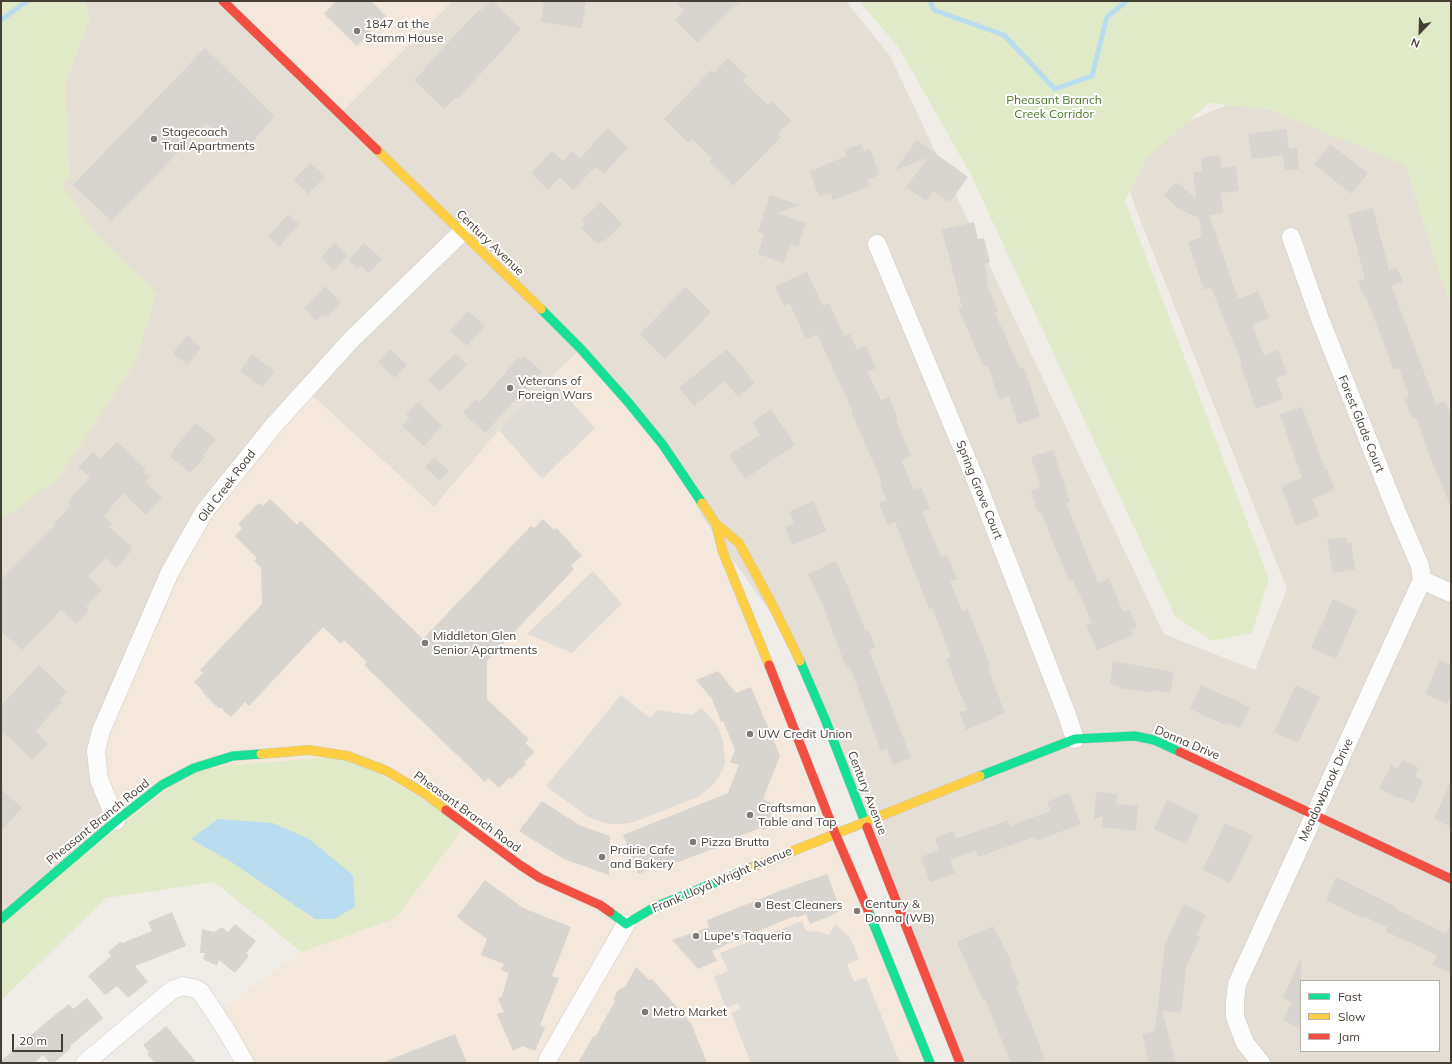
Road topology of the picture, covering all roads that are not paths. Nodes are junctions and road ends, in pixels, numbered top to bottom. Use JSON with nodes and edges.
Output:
{"nodes":[{"id":1,"x":222,"y":1,"type":"edge"},
{"id":2,"x":462,"y":232,"type":"junction"},
{"id":3,"x":1291,"y":237,"type":"dead end"},
{"id":4,"x":877,"y":244,"type":"dead end"},
{"id":5,"x":716,"y":524,"type":"junction"},
{"id":6,"x":1422,"y":580,"type":"junction"},
{"id":7,"x":1451,"y":593,"type":"edge"},
{"id":8,"x":1075,"y":739,"type":"junction"},
{"id":9,"x":1315,"y":816,"type":"junction"},
{"id":10,"x":116,"y":821,"type":"junction"},
{"id":11,"x":865,"y":821,"type":"junction"},
{"id":12,"x":835,"y":833,"type":"junction"},
{"id":13,"x":1451,"y":879,"type":"edge"},
{"id":14,"x":1,"y":919,"type":"edge"},
{"id":15,"x":626,"y":924,"type":"junction"},
{"id":16,"x":546,"y":1062,"type":"edge"},
{"id":17,"x":85,"y":1063,"type":"edge"},
{"id":18,"x":245,"y":1063,"type":"edge"},
{"id":19,"x":930,"y":1063,"type":"edge"},
{"id":20,"x":960,"y":1063,"type":"edge"},
{"id":21,"x":1261,"y":1063,"type":"edge"}],
"edges":[{"from":1,"to":2,"type":"main road","name":"Century Avenue"},
{"from":2,"to":5,"type":"main road","name":"Century Avenue"},
{"from":2,"to":10,"type":"street","name":"Old Creek Road"},
{"from":3,"to":6,"type":"street","name":"Forest Glade Court"},
{"from":4,"to":8,"type":"street","name":"Spring Grove Court"},
{"from":5,"to":11,"type":"main road","name":"Century Avenue"},
{"from":5,"to":12,"type":"main road","name":"Century Avenue"},
{"from":6,"to":7,"type":"street"},
{"from":6,"to":9,"type":"street","name":"Meadowbrook Drive"},
{"from":8,"to":9,"type":"main road","name":"Donna Drive"},
{"from":8,"to":11,"type":"main road","name":"Donna Drive"},
{"from":9,"to":13,"type":"main road","name":"Donna Drive"},
{"from":9,"to":21,"type":"street","name":"Meadowbrook Drive"},
{"from":10,"to":14,"type":"main road","name":"Pheasant Branch Road"},
{"from":10,"to":15,"type":"main road","name":"Pheasant Branch Road"},
{"from":11,"to":12,"type":"main road","name":"Donna Drive"},
{"from":11,"to":20,"type":"main road","name":"Century Avenue"},
{"from":12,"to":15,"type":"main road","name":"Frank Lloyd Wright Avenue"},
{"from":12,"to":19,"type":"main road","name":"Century Avenue"},
{"from":15,"to":16,"type":"street","name":"Frank Lloyd Wright Avenue"},
{"from":17,"to":18,"type":"street"}]}
